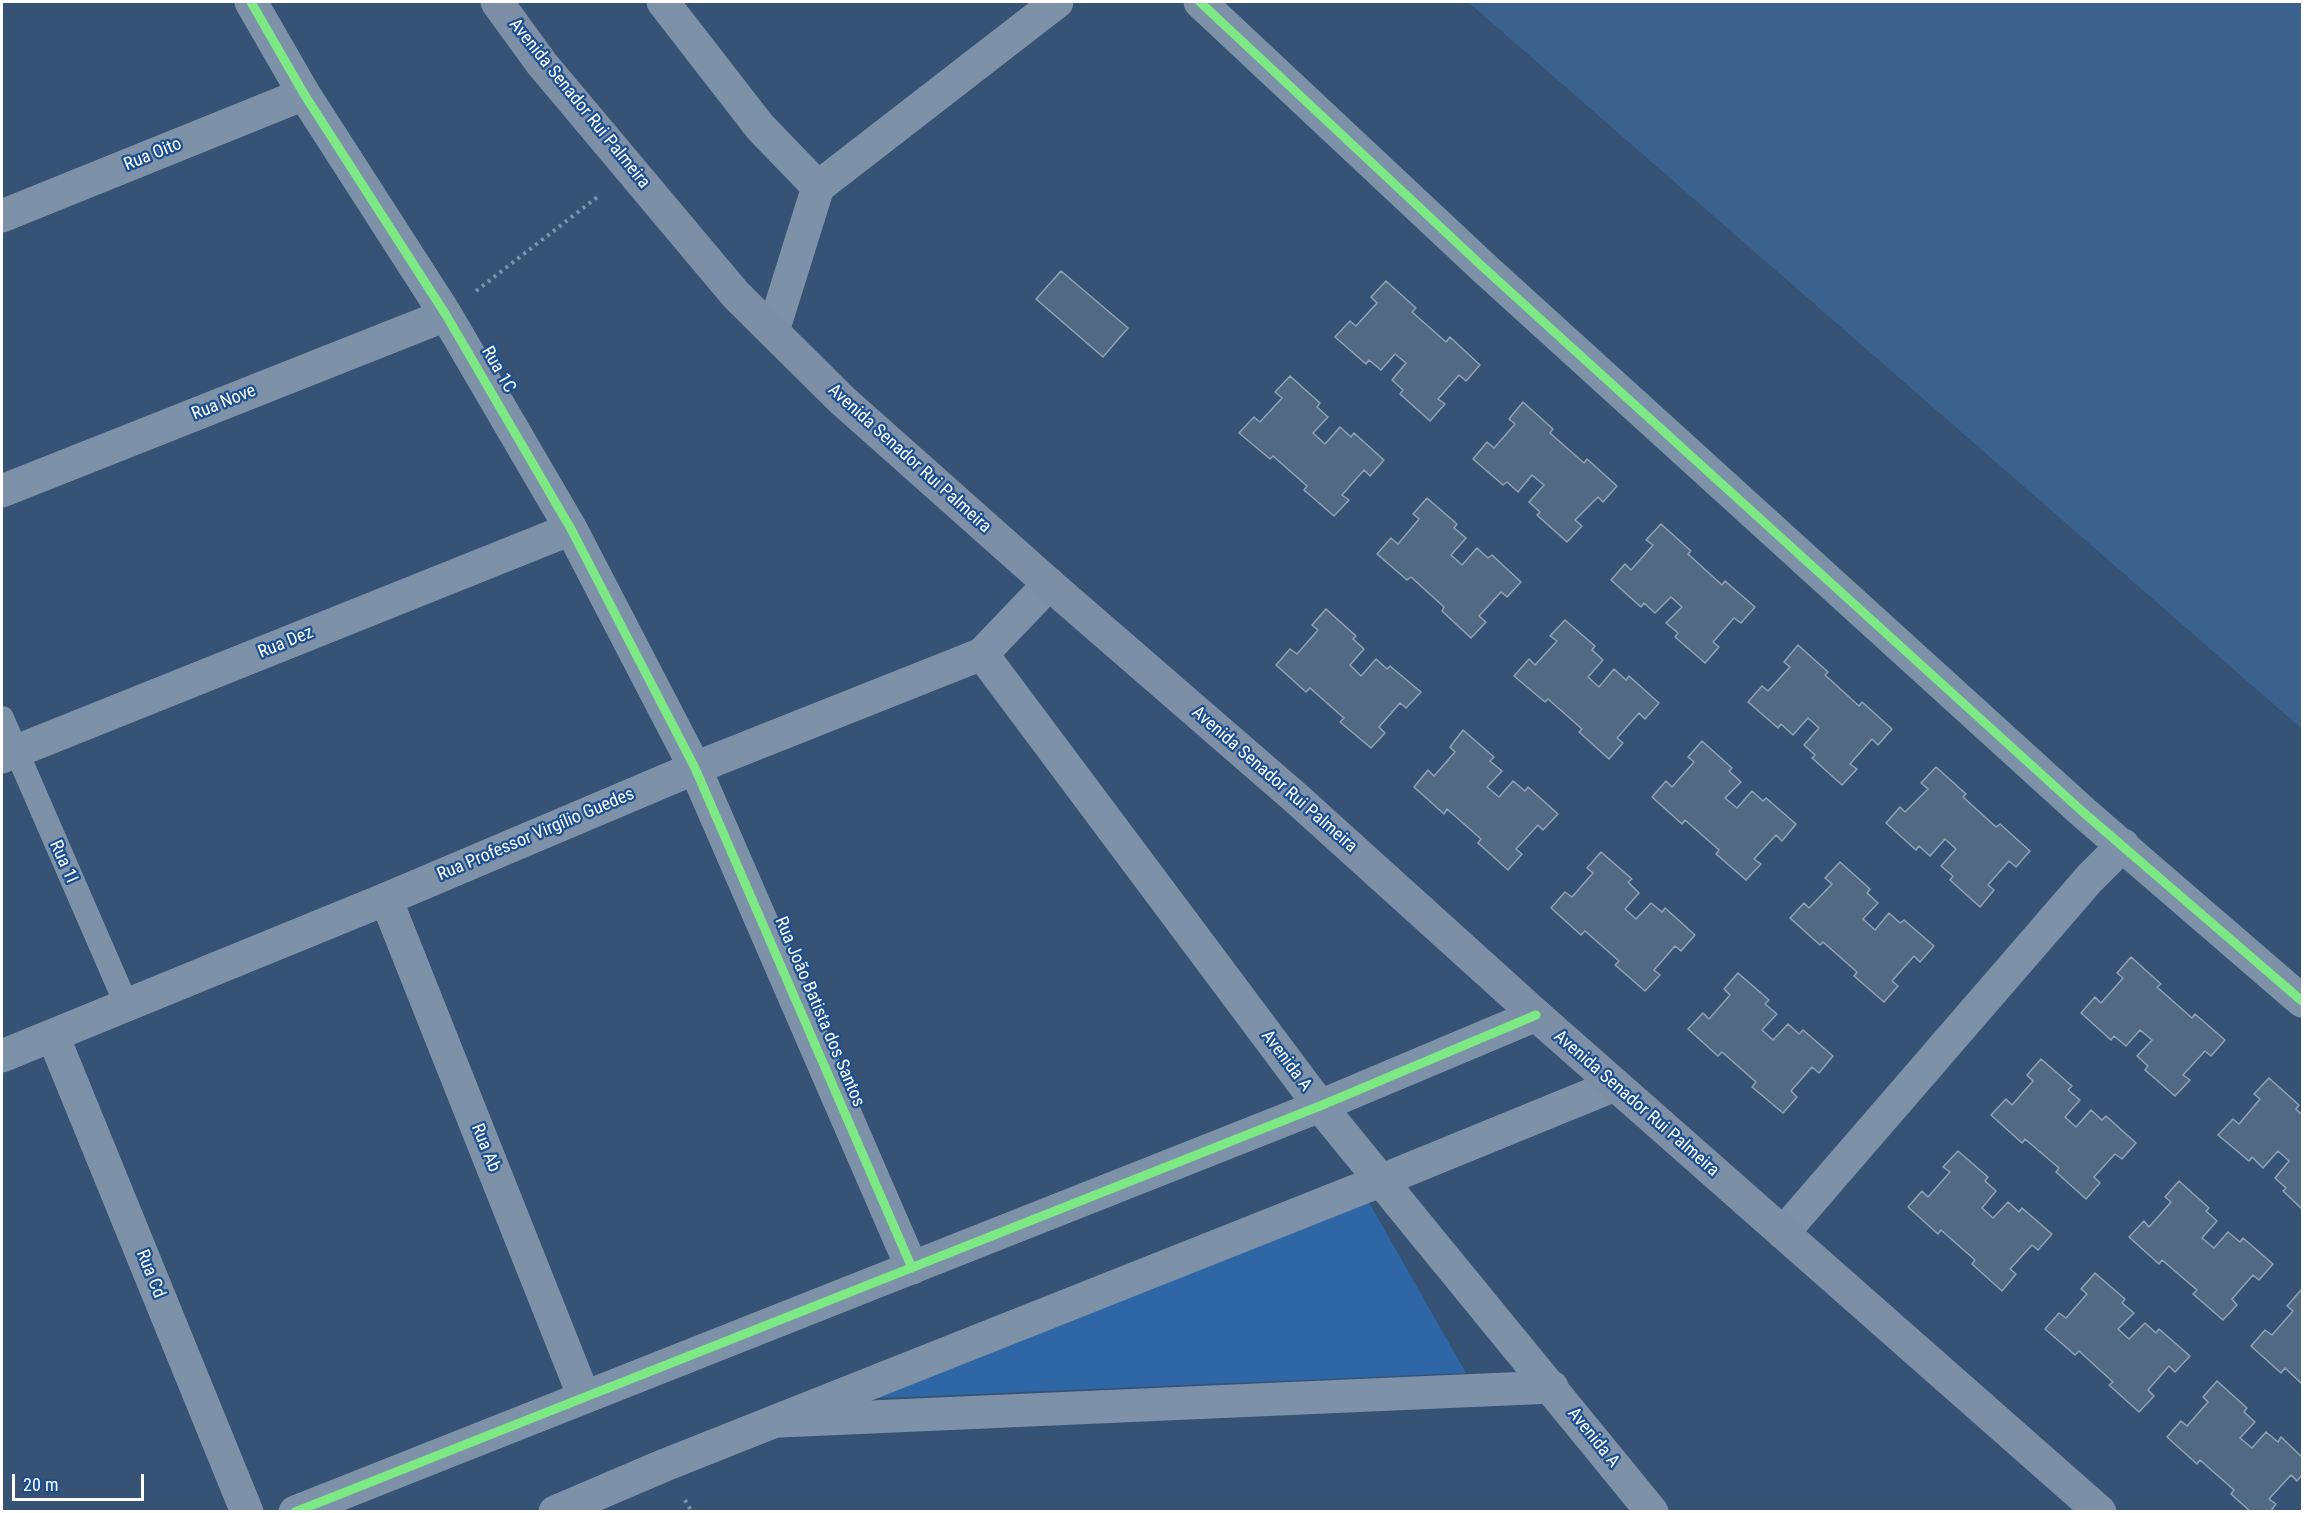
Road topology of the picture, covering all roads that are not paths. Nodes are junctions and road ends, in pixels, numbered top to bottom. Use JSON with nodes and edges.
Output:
{"nodes":[{"id":1,"x":251,"y":2,"type":"edge"},
{"id":2,"x":497,"y":2,"type":"edge"},
{"id":3,"x":663,"y":2,"type":"edge"},
{"id":4,"x":1057,"y":2,"type":"edge"},
{"id":5,"x":1200,"y":2,"type":"edge"},
{"id":6,"x":304,"y":94,"type":"junction"},
{"id":7,"x":818,"y":187,"type":"junction"},
{"id":8,"x":2,"y":216,"type":"edge"},
{"id":9,"x":446,"y":315,"type":"junction"},
{"id":10,"x":773,"y":332,"type":"junction"},
{"id":11,"x":2,"y":491,"type":"edge"},
{"id":12,"x":571,"y":529,"type":"junction"},
{"id":13,"x":1049,"y":584,"type":"junction"},
{"id":14,"x":982,"y":654,"type":"junction"},
{"id":15,"x":2,"y":718,"type":"edge"},
{"id":16,"x":8,"y":754,"type":"edge"},
{"id":17,"x":695,"y":768,"type":"junction"},
{"id":18,"x":2123,"y":845,"type":"junction"},
{"id":19,"x":386,"y":900,"type":"junction"},
{"id":20,"x":2302,"y":1001,"type":"edge"},
{"id":21,"x":127,"y":1006,"type":"junction"},
{"id":22,"x":1536,"y":1015,"type":"junction"},
{"id":23,"x":53,"y":1036,"type":"junction"},
{"id":24,"x":2,"y":1056,"type":"edge"},
{"id":25,"x":1615,"y":1086,"type":"junction"},
{"id":26,"x":1320,"y":1106,"type":"junction"},
{"id":27,"x":1380,"y":1181,"type":"junction"},
{"id":28,"x":1783,"y":1233,"type":"junction"},
{"id":29,"x":912,"y":1268,"type":"junction"},
{"id":30,"x":1552,"y":1387,"type":"junction"},
{"id":31,"x":584,"y":1397,"type":"junction"},
{"id":32,"x":778,"y":1421,"type":"junction"},
{"id":33,"x":563,"y":1510,"type":"edge"},
{"id":34,"x":247,"y":1512,"type":"edge"},
{"id":35,"x":295,"y":1512,"type":"edge"},
{"id":36,"x":1652,"y":1512,"type":"edge"},
{"id":37,"x":2100,"y":1512,"type":"edge"}],
"edges":[{"from":1,"to":6,"type":"street","name":"Rua 1C"},
{"from":2,"to":10,"type":"main road","name":"Avenida Senador Rui Palmeira"},
{"from":3,"to":7,"type":"street"},
{"from":4,"to":7,"type":"street"},
{"from":5,"to":18,"type":"street"},
{"from":6,"to":8,"type":"street","name":"Rua Oito"},
{"from":6,"to":9,"type":"street","name":"Rua 1C"},
{"from":7,"to":10,"type":"street"},
{"from":9,"to":11,"type":"street","name":"Rua Nove"},
{"from":9,"to":12,"type":"street","name":"Rua 1C"},
{"from":10,"to":13,"type":"main road","name":"Avenida Senador Rui Palmeira"},
{"from":12,"to":16,"type":"street","name":"Rua Dez"},
{"from":12,"to":17,"type":"street","name":"Rua 1C"},
{"from":13,"to":14,"type":"street","name":"Rua Professor Virgílio Guedes"},
{"from":13,"to":22,"type":"main road","name":"Avenida Senador Rui Palmeira"},
{"from":14,"to":17,"type":"street","name":"Rua Professor Virgílio Guedes"},
{"from":14,"to":26,"type":"street","name":"Avenida A"},
{"from":15,"to":16,"type":"lane","name":"Rua 1I"},
{"from":16,"to":21,"type":"lane","name":"Rua 1I"},
{"from":17,"to":19,"type":"street","name":"Rua Professor Virgílio Guedes"},
{"from":17,"to":29,"type":"street","name":"Rua João Batista dos Santos"},
{"from":18,"to":20,"type":"street"},
{"from":18,"to":28,"type":"street"},
{"from":19,"to":21,"type":"street","name":"Rua Professor Virgílio Guedes"},
{"from":19,"to":31,"type":"street","name":"Rua Ab"},
{"from":21,"to":23,"type":"street","name":"Rua Professor Virgílio Guedes"},
{"from":22,"to":25,"type":"main road","name":"Avenida Senador Rui Palmeira"},
{"from":22,"to":26,"type":"street"},
{"from":23,"to":24,"type":"street","name":"Rua Professor Virgílio Guedes"},
{"from":23,"to":34,"type":"street","name":"Rua Cd"},
{"from":25,"to":27,"type":"street"},
{"from":25,"to":28,"type":"main road","name":"Avenida Senador Rui Palmeira"},
{"from":26,"to":27,"type":"street","name":"Avenida A"},
{"from":26,"to":29,"type":"street"},
{"from":27,"to":30,"type":"street","name":"Avenida A"},
{"from":27,"to":32,"type":"street"},
{"from":28,"to":37,"type":"main road","name":"Avenida Senador Rui Palmeira"},
{"from":29,"to":31,"type":"street"},
{"from":30,"to":32,"type":"street"},
{"from":30,"to":36,"type":"street","name":"Avenida A"},
{"from":31,"to":35,"type":"street"},
{"from":32,"to":33,"type":"street"}]}
